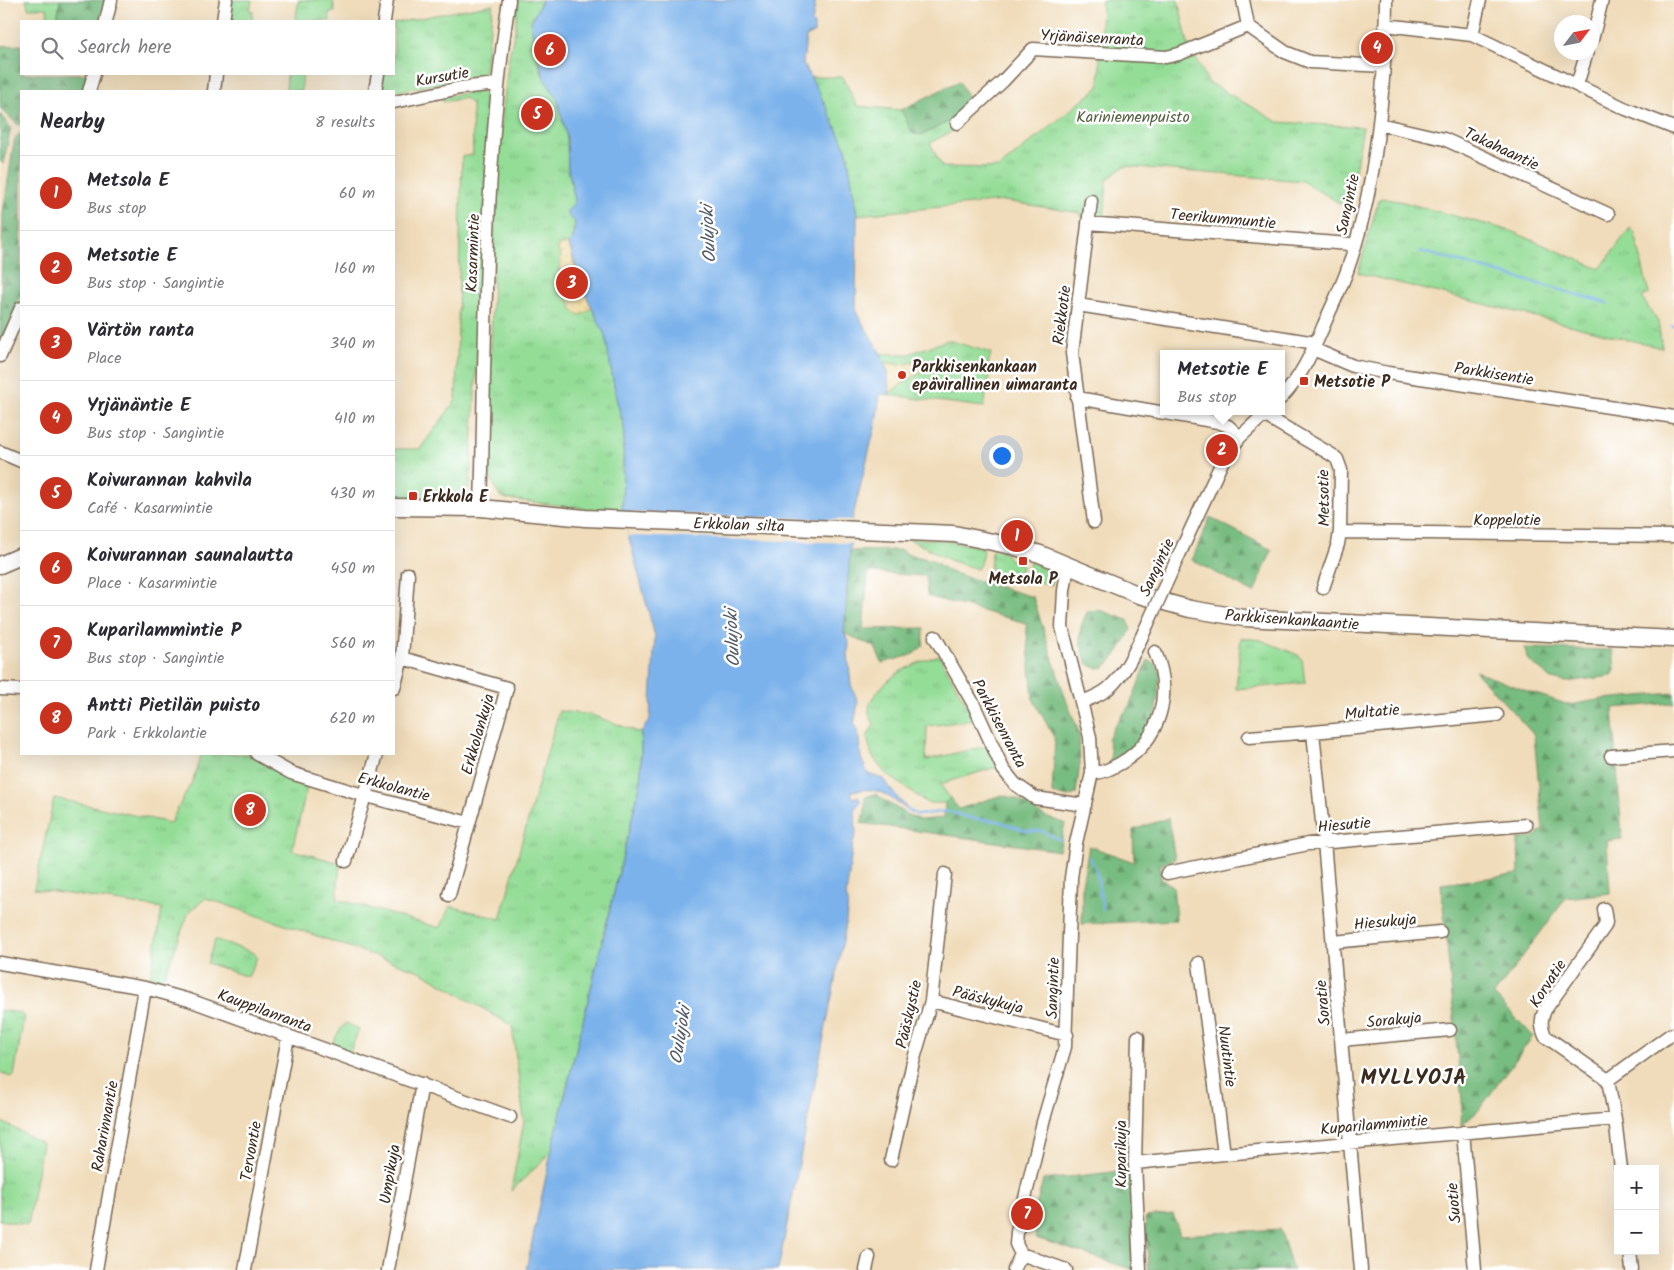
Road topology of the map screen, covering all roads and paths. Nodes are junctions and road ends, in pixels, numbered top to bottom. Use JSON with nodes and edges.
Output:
{"nodes":[{"id":1,"x":111,"y":0,"type":"edge"},
{"id":2,"x":226,"y":0,"type":"edge"},
{"id":3,"x":387,"y":0,"type":"edge"},
{"id":4,"x":509,"y":0,"type":"edge"},
{"id":5,"x":1242,"y":0,"type":"edge"},
{"id":6,"x":1386,"y":0,"type":"edge"},
{"id":7,"x":1480,"y":0,"type":"edge"},
{"id":8,"x":1602,"y":0,"type":"edge"},
{"id":9,"x":1598,"y":15,"type":"edge"},
{"id":10,"x":106,"y":20,"type":"edge"},
{"id":11,"x":223,"y":20,"type":"edge"},
{"id":12,"x":384,"y":20,"type":"edge"},
{"id":13,"x":1248,"y":26,"type":"junction"},
{"id":14,"x":1385,"y":26,"type":"junction"},
{"id":15,"x":1472,"y":35,"type":"junction"},
{"id":16,"x":1585,"y":60,"type":"edge"},
{"id":17,"x":1384,"y":66,"type":"junction"},
{"id":18,"x":94,"y":75,"type":"edge"},
{"id":19,"x":216,"y":75,"type":"edge"},
{"id":20,"x":378,"y":75,"type":"edge"},
{"id":21,"x":497,"y":84,"type":"junction"},
{"id":22,"x":1577,"y":85,"type":"junction"},
{"id":23,"x":89,"y":90,"type":"edge"},
{"id":24,"x":214,"y":90,"type":"edge"},
{"id":25,"x":375,"y":90,"type":"edge"},
{"id":26,"x":395,"y":102,"type":"edge"},
{"id":27,"x":957,"y":123,"type":"dead end"},
{"id":28,"x":1379,"y":124,"type":"junction"},
{"id":29,"x":1674,"y":128,"type":"edge"},
{"id":30,"x":1091,"y":201,"type":"dead end"},
{"id":31,"x":1608,"y":214,"type":"dead end"},
{"id":32,"x":1088,"y":223,"type":"junction"},
{"id":33,"x":1354,"y":246,"type":"junction"},
{"id":34,"x":1078,"y":305,"type":"junction"},
{"id":35,"x":20,"y":310,"type":"edge"},
{"id":36,"x":1314,"y":346,"type":"junction"},
{"id":37,"x":0,"y":356,"type":"edge"},
{"id":38,"x":1285,"y":393,"type":"edge"},
{"id":39,"x":1077,"y":398,"type":"junction"},
{"id":40,"x":1160,"y":412,"type":"edge"},
{"id":41,"x":1177,"y":415,"type":"edge"},
{"id":42,"x":1264,"y":415,"type":"edge"},
{"id":43,"x":1269,"y":415,"type":"edge"},
{"id":44,"x":1674,"y":417,"type":"edge"},
{"id":45,"x":1240,"y":437,"type":"junction"},
{"id":46,"x":0,"y":452,"type":"edge"},
{"id":47,"x":20,"y":461,"type":"edge"},
{"id":48,"x":395,"y":507,"type":"edge"},
{"id":49,"x":481,"y":508,"type":"junction"},
{"id":50,"x":1094,"y":522,"type":"dead end"},
{"id":51,"x":892,"y":530,"type":"joint"},
{"id":52,"x":1340,"y":532,"type":"junction"},
{"id":53,"x":1674,"y":536,"type":"edge"},
{"id":54,"x":20,"y":556,"type":"edge"},
{"id":55,"x":0,"y":565,"type":"edge"},
{"id":56,"x":1068,"y":566,"type":"junction"},
{"id":57,"x":408,"y":574,"type":"dead end"},
{"id":58,"x":1323,"y":588,"type":"dead end"},
{"id":59,"x":935,"y":637,"type":"dead end"},
{"id":60,"x":1674,"y":639,"type":"edge"},
{"id":61,"x":1155,"y":652,"type":"dead end"},
{"id":62,"x":402,"y":658,"type":"junction"},
{"id":63,"x":395,"y":684,"type":"edge"},
{"id":64,"x":0,"y":689,"type":"edge"},
{"id":65,"x":20,"y":690,"type":"edge"},
{"id":66,"x":1082,"y":702,"type":"junction"},
{"id":67,"x":1497,"y":715,"type":"dead end"},
{"id":68,"x":1313,"y":732,"type":"junction"},
{"id":69,"x":1249,"y":737,"type":"dead end"},
{"id":70,"x":1674,"y":751,"type":"edge"},
{"id":71,"x":259,"y":755,"type":"edge"},
{"id":72,"x":377,"y":755,"type":"edge"},
{"id":73,"x":1611,"y":756,"type":"dead end"},
{"id":74,"x":1092,"y":773,"type":"junction"},
{"id":75,"x":366,"y":796,"type":"junction"},
{"id":76,"x":1085,"y":805,"type":"junction"},
{"id":77,"x":469,"y":824,"type":"junction"},
{"id":78,"x":1526,"y":825,"type":"dead end"},
{"id":79,"x":1324,"y":842,"type":"junction"},
{"id":80,"x":346,"y":861,"type":"dead end"},
{"id":81,"x":1167,"y":873,"type":"dead end"},
{"id":82,"x":945,"y":874,"type":"dead end"},
{"id":83,"x":449,"y":894,"type":"dead end"},
{"id":84,"x":1604,"y":909,"type":"dead end"},
{"id":85,"x":1440,"y":932,"type":"dead end"},
{"id":86,"x":1332,"y":942,"type":"junction"},
{"id":87,"x":0,"y":963,"type":"edge"},
{"id":88,"x":1199,"y":964,"type":"dead end"},
{"id":89,"x":145,"y":988,"type":"junction"},
{"id":90,"x":931,"y":1001,"type":"junction"},
{"id":91,"x":1450,"y":1030,"type":"dead end"},
{"id":92,"x":1674,"y":1034,"type":"edge"},
{"id":93,"x":1067,"y":1035,"type":"junction"},
{"id":94,"x":288,"y":1037,"type":"junction"},
{"id":95,"x":1138,"y":1037,"type":"dead end"},
{"id":96,"x":1341,"y":1040,"type":"junction"},
{"id":97,"x":1608,"y":1080,"type":"junction"},
{"id":98,"x":422,"y":1084,"type":"junction"},
{"id":99,"x":510,"y":1117,"type":"dead end"},
{"id":100,"x":1615,"y":1119,"type":"junction"},
{"id":101,"x":1462,"y":1132,"type":"junction"},
{"id":102,"x":1350,"y":1142,"type":"junction"},
{"id":103,"x":1224,"y":1154,"type":"junction"},
{"id":104,"x":890,"y":1160,"type":"dead end"},
{"id":105,"x":1135,"y":1163,"type":"junction"},
{"id":106,"x":1621,"y":1165,"type":"edge"},
{"id":107,"x":1021,"y":1254,"type":"junction"},
{"id":108,"x":1630,"y":1255,"type":"edge"},
{"id":109,"x":869,"y":1257,"type":"dead end"},
{"id":110,"x":96,"y":1270,"type":"edge"},
{"id":111,"x":245,"y":1270,"type":"edge"},
{"id":112,"x":388,"y":1270,"type":"edge"},
{"id":113,"x":866,"y":1270,"type":"edge"},
{"id":114,"x":1014,"y":1270,"type":"edge"},
{"id":115,"x":1066,"y":1270,"type":"edge"},
{"id":116,"x":1140,"y":1270,"type":"edge"},
{"id":117,"x":1362,"y":1270,"type":"edge"},
{"id":118,"x":1475,"y":1270,"type":"edge"},
{"id":119,"x":1632,"y":1270,"type":"edge"}],
"edges":[{"from":1,"to":10,"type":"street"},
{"from":2,"to":11,"type":"street"},
{"from":3,"to":12,"type":"street"},
{"from":4,"to":21,"type":"street","name":"Kasarmintie"},
{"from":5,"to":13,"type":"street"},
{"from":6,"to":14,"type":"street","name":"Sangintie"},
{"from":7,"to":15,"type":"street"},
{"from":8,"to":9,"type":"street"},
{"from":13,"to":17,"type":"street"},
{"from":13,"to":27,"type":"street","name":"Yrjänäisenranta"},
{"from":14,"to":15,"type":"street"},
{"from":14,"to":17,"type":"street","name":"Sangintie"},
{"from":15,"to":22,"type":"street"},
{"from":16,"to":22,"type":"street"},
{"from":17,"to":28,"type":"street","name":"Sangintie"},
{"from":18,"to":23,"type":"street"},
{"from":19,"to":24,"type":"street"},
{"from":20,"to":25,"type":"street"},
{"from":21,"to":26,"type":"street","name":"Kursutie"},
{"from":21,"to":49,"type":"street","name":"Kasarmintie"},
{"from":22,"to":29,"type":"street"},
{"from":28,"to":31,"type":"street","name":"Takahaantie"},
{"from":28,"to":33,"type":"street","name":"Sangintie"},
{"from":30,"to":32,"type":"street","name":"Riekkotie"},
{"from":32,"to":33,"type":"street","name":"Teerikummuntie"},
{"from":32,"to":34,"type":"street","name":"Riekkotie"},
{"from":33,"to":36,"type":"street","name":"Sangintie"},
{"from":34,"to":36,"type":"street","name":"Parkkisentie"},
{"from":34,"to":39,"type":"street","name":"Riekkotie"},
{"from":35,"to":37,"type":"street"},
{"from":36,"to":38,"type":"street","name":"Sangintie"},
{"from":36,"to":44,"type":"street","name":"Parkkisentie"},
{"from":39,"to":40,"type":"street"},
{"from":39,"to":50,"type":"street","name":"Riekkotie"},
{"from":41,"to":45,"type":"street"},
{"from":42,"to":45,"type":"street","name":"Sangintie"},
{"from":43,"to":52,"type":"street","name":"Metsotie"},
{"from":45,"to":66,"type":"street","name":"Sangintie","bridge":true},
{"from":46,"to":47,"type":"street"},
{"from":48,"to":49,"type":"main road","name":"Erkkolan silta"},
{"from":49,"to":51,"type":"main road","name":"Erkkolan silta"},
{"from":51,"to":56,"type":"main road","name":"Parkkisenkankaantie"},
{"from":52,"to":53,"type":"street","name":"Koppelotie"},
{"from":52,"to":58,"type":"street","name":"Metsotie"},
{"from":54,"to":55,"type":"main road"},
{"from":56,"to":60,"type":"main road","name":"Parkkisenkankaantie"},
{"from":56,"to":66,"type":"street","name":"Sangintie"},
{"from":57,"to":62,"type":"street"},
{"from":59,"to":76,"type":"street","name":"Parkkisenranta"},
{"from":61,"to":74,"type":"street"},
{"from":62,"to":63,"type":"street"},
{"from":62,"to":77,"type":"street","name":"Erkkolankuja"},
{"from":64,"to":65,"type":"street"},
{"from":66,"to":74,"type":"street","name":"Sangintie"},
{"from":67,"to":68,"type":"street","name":"Multatie"},
{"from":68,"to":69,"type":"street","name":"Multatie"},
{"from":68,"to":79,"type":"street","name":"Soratie"},
{"from":70,"to":73,"type":"street"},
{"from":71,"to":75,"type":"street","name":"Erkkolantie"},
{"from":72,"to":75,"type":"street"},
{"from":74,"to":76,"type":"street","name":"Sangintie"},
{"from":75,"to":77,"type":"street","name":"Erkkolantie"},
{"from":75,"to":80,"type":"street"},
{"from":76,"to":93,"type":"street","name":"Sangintie"},
{"from":77,"to":83,"type":"street","name":"Erkkolankuja"},
{"from":78,"to":79,"type":"street","name":"Hiesutie"},
{"from":79,"to":81,"type":"street","name":"Hiesutie"},
{"from":79,"to":86,"type":"street","name":"Soratie"},
{"from":82,"to":90,"type":"street","name":"Pääskystie"},
{"from":84,"to":97,"type":"street","name":"Korvatie"},
{"from":85,"to":86,"type":"street","name":"Hiesukuja"},
{"from":86,"to":96,"type":"street","name":"Soratie"},
{"from":87,"to":89,"type":"street","name":"Kauppilanranta"},
{"from":88,"to":103,"type":"street","name":"Nuutintie"},
{"from":89,"to":94,"type":"street","name":"Kauppilanranta"},
{"from":89,"to":110,"type":"street","name":"Raharinnantie"},
{"from":90,"to":93,"type":"street","name":"Pääskykuja"},
{"from":90,"to":104,"type":"street","name":"Pääskystie"},
{"from":91,"to":96,"type":"street","name":"Sorakuja"},
{"from":92,"to":97,"type":"street"},
{"from":93,"to":107,"type":"street","name":"Sangintie"},
{"from":94,"to":98,"type":"street","name":"Kauppilanranta"},
{"from":94,"to":111,"type":"street","name":"Tervontie"},
{"from":95,"to":105,"type":"street","name":"Kuparikuja"},
{"from":96,"to":102,"type":"street","name":"Soratie"},
{"from":97,"to":100,"type":"street"},
{"from":98,"to":99,"type":"street","name":"Kauppilanranta"},
{"from":98,"to":112,"type":"street","name":"Umpikuja"},
{"from":100,"to":101,"type":"street","name":"Kuparilammintie"},
{"from":100,"to":106,"type":"street"},
{"from":101,"to":102,"type":"street","name":"Kuparilammintie"},
{"from":101,"to":118,"type":"street","name":"Suotie"},
{"from":102,"to":103,"type":"street","name":"Kuparilammintie"},
{"from":102,"to":117,"type":"street","name":"Soratie"},
{"from":103,"to":105,"type":"street","name":"Kuparilammintie"},
{"from":105,"to":116,"type":"street","name":"Kuparikuja"},
{"from":107,"to":114,"type":"street"},
{"from":107,"to":115,"type":"street"},
{"from":108,"to":119,"type":"street"},
{"from":109,"to":113,"type":"street"}]}
